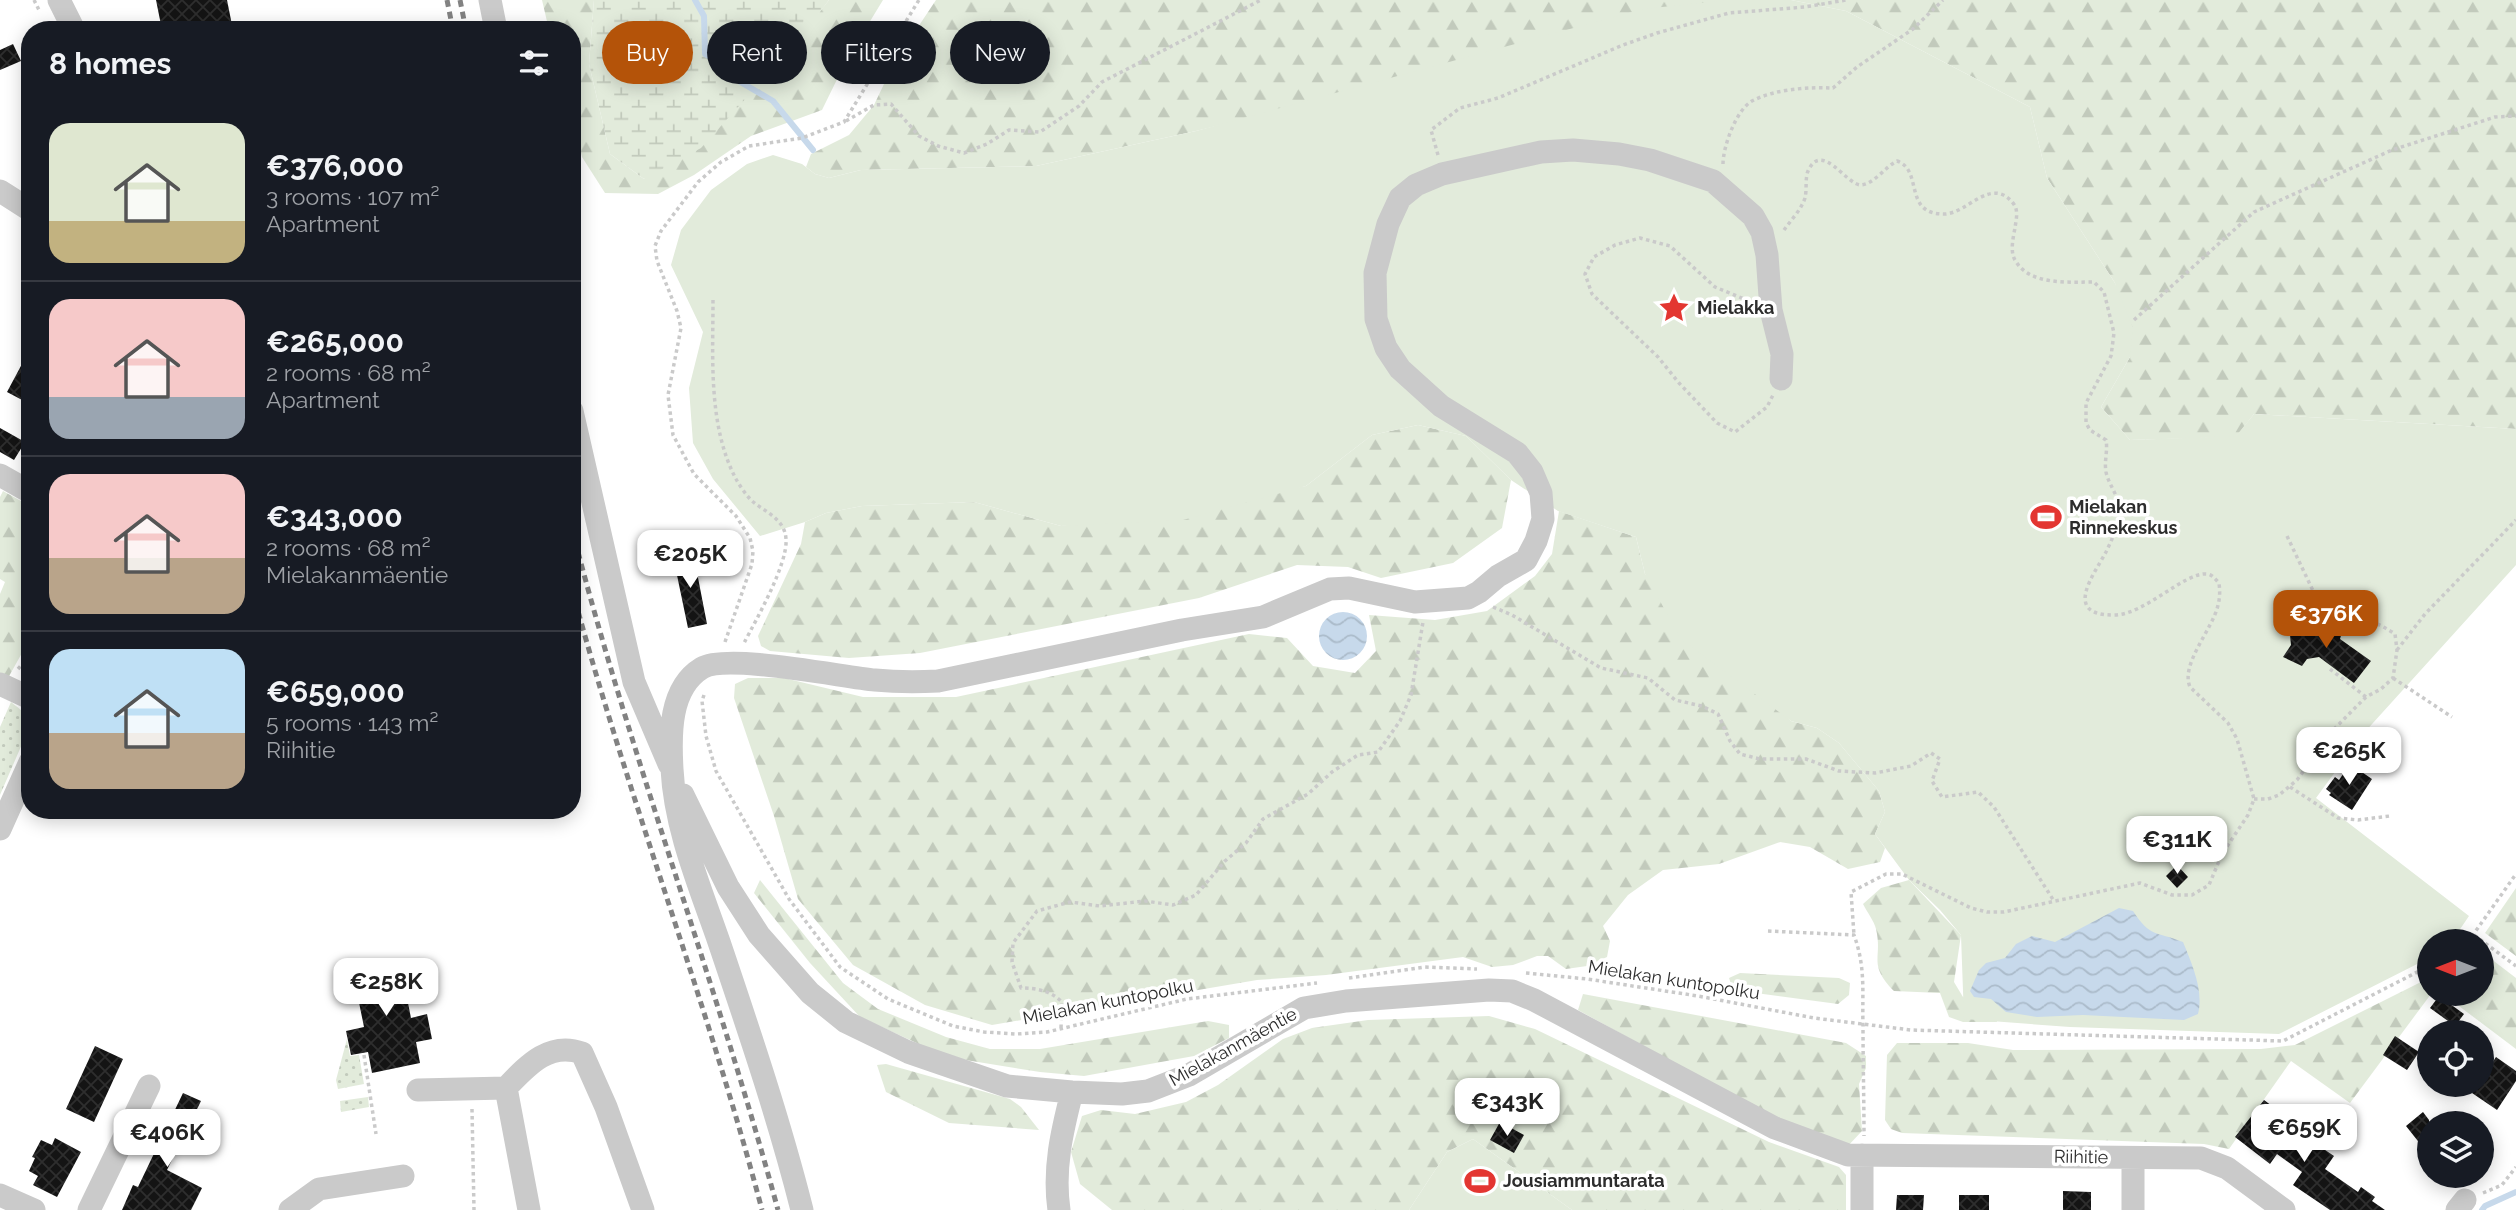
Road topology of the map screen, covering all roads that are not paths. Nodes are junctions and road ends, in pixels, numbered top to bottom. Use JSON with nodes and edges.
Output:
{"nodes":[{"id":1,"x":59,"y":0,"type":"edge"},
{"id":2,"x":490,"y":0,"type":"edge"},
{"id":3,"x":70,"y":21,"type":"edge"},
{"id":4,"x":494,"y":21,"type":"edge"},
{"id":5,"x":0,"y":191,"type":"edge"},
{"id":6,"x":21,"y":204,"type":"edge"},
{"id":7,"x":1781,"y":379,"type":"road end"},
{"id":8,"x":581,"y":450,"type":"edge"},
{"id":9,"x":0,"y":475,"type":"edge"},
{"id":10,"x":21,"y":487,"type":"edge"},
{"id":11,"x":8,"y":678,"type":"edge"},
{"id":12,"x":21,"y":690,"type":"edge"},
{"id":13,"x":672,"y":771,"type":"junction"},
{"id":14,"x":21,"y":782,"type":"edge"},
{"id":15,"x":0,"y":829,"type":"edge"},
{"id":16,"x":149,"y":1086,"type":"dead end"},
{"id":17,"x":506,"y":1088,"type":"junction"},
{"id":18,"x":418,"y":1090,"type":"dead end"},
{"id":19,"x":1072,"y":1092,"type":"junction"},
{"id":20,"x":1862,"y":1155,"type":"junction"},
{"id":21,"x":2133,"y":1158,"type":"junction"},
{"id":22,"x":403,"y":1176,"type":"dead end"},
{"id":23,"x":0,"y":1195,"type":"edge"},
{"id":24,"x":34,"y":1210,"type":"edge"},
{"id":25,"x":89,"y":1210,"type":"edge"},
{"id":26,"x":290,"y":1210,"type":"edge"},
{"id":27,"x":529,"y":1210,"type":"edge"},
{"id":28,"x":643,"y":1210,"type":"edge"},
{"id":29,"x":802,"y":1210,"type":"edge"},
{"id":30,"x":1059,"y":1210,"type":"edge"},
{"id":31,"x":1862,"y":1210,"type":"edge"},
{"id":32,"x":2133,"y":1210,"type":"edge"},
{"id":33,"x":2284,"y":1210,"type":"edge"}],
"edges":[{"from":1,"to":3,"type":"street"},
{"from":2,"to":4,"type":"street"},
{"from":5,"to":6,"type":"street"},
{"from":7,"to":13,"type":"street"},
{"from":8,"to":13,"type":"street"},
{"from":9,"to":10,"type":"street"},
{"from":11,"to":12,"type":"street"},
{"from":13,"to":19,"type":"street","name":"Mielakanmäentie"},
{"from":13,"to":29,"type":"street"},
{"from":14,"to":15,"type":"street"},
{"from":16,"to":25,"type":"street"},
{"from":17,"to":18,"type":"street"},
{"from":17,"to":27,"type":"street"},
{"from":17,"to":28,"type":"street"},
{"from":19,"to":20,"type":"street","name":"Mielakanmäentie"},
{"from":19,"to":30,"type":"street"},
{"from":20,"to":21,"type":"street","name":"Riihitie"},
{"from":20,"to":31,"type":"street"},
{"from":21,"to":32,"type":"street"},
{"from":21,"to":33,"type":"street","name":"Riihitie"},
{"from":22,"to":26,"type":"street"},
{"from":23,"to":24,"type":"street"}]}
